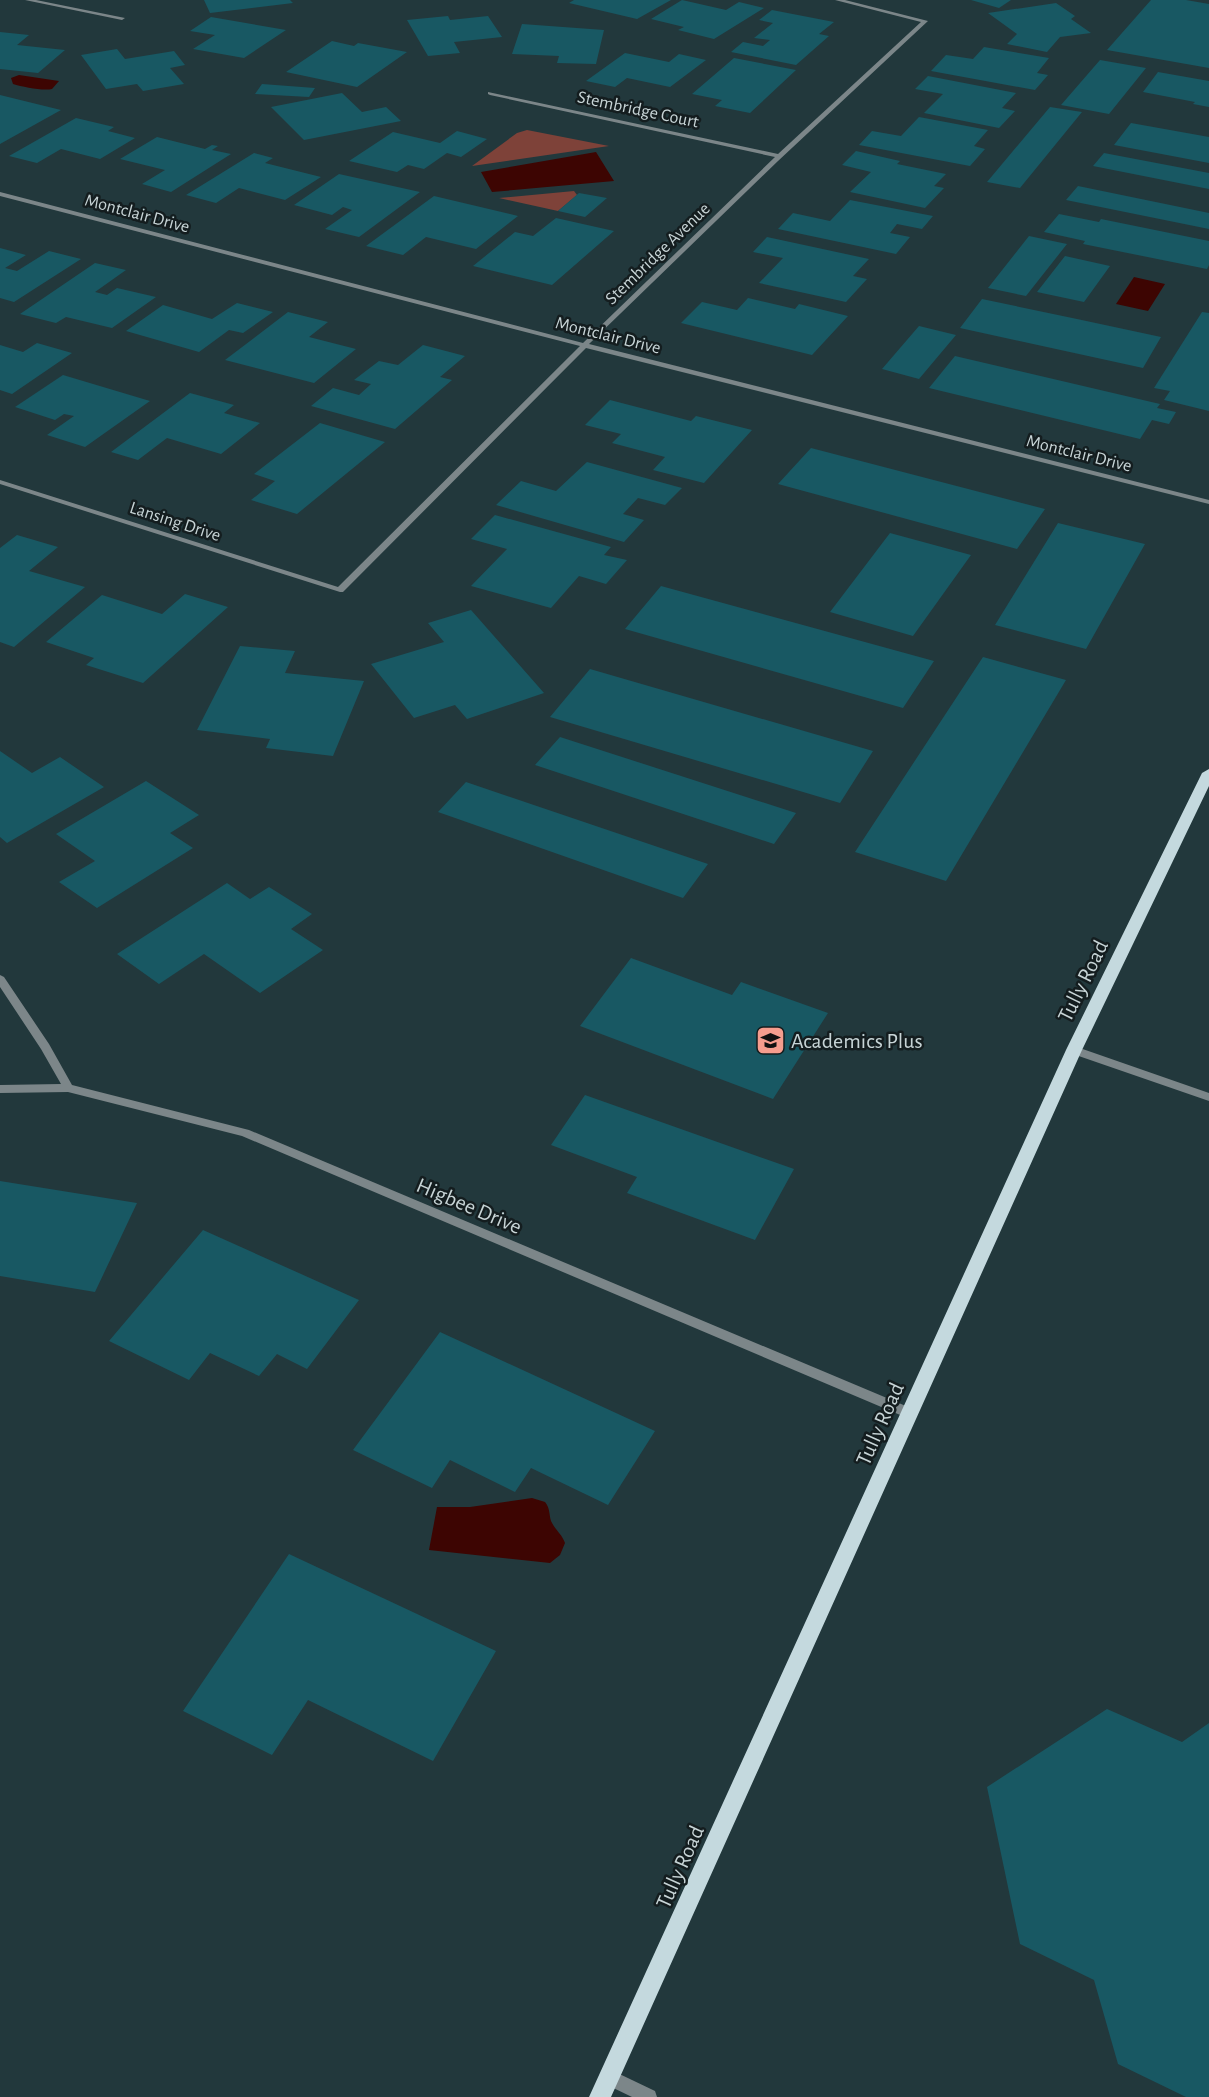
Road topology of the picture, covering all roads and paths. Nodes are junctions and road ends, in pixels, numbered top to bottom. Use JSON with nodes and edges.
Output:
{"nodes":[{"id":1,"x":28,"y":0,"type":"edge"},
{"id":2,"x":837,"y":0,"type":"edge"},
{"id":3,"x":122,"y":18,"type":"dead end"},
{"id":4,"x":490,"y":93,"type":"dead end"},
{"id":5,"x":779,"y":156,"type":"junction"},
{"id":6,"x":0,"y":194,"type":"edge"},
{"id":7,"x":584,"y":345,"type":"junction"},
{"id":8,"x":0,"y":482,"type":"edge"},
{"id":9,"x":1209,"y":502,"type":"edge"},
{"id":10,"x":340,"y":590,"type":"joint"},
{"id":11,"x":1209,"y":773,"type":"edge"},
{"id":12,"x":0,"y":979,"type":"edge"},
{"id":13,"x":1074,"y":1050,"type":"junction"},
{"id":14,"x":68,"y":1088,"type":"junction"},
{"id":15,"x":0,"y":1089,"type":"edge"},
{"id":16,"x":1209,"y":1097,"type":"edge"},
{"id":17,"x":909,"y":1413,"type":"junction"},
{"id":18,"x":609,"y":2077,"type":"junction"},
{"id":19,"x":600,"y":2097,"type":"edge"},
{"id":20,"x":649,"y":2097,"type":"edge"}],
"edges":[{"from":1,"to":3,"type":"street"},
{"from":2,"to":5,"type":"street","name":"Stembridge Avenue"},
{"from":4,"to":5,"type":"street","name":"Stembridge Court"},
{"from":5,"to":7,"type":"street","name":"Stembridge Avenue"},
{"from":6,"to":7,"type":"street","name":"Montclair Drive"},
{"from":7,"to":9,"type":"street","name":"Montclair Drive"},
{"from":7,"to":10,"type":"street","name":"Stembridge Avenue"},
{"from":8,"to":10,"type":"street","name":"Lansing Drive"},
{"from":11,"to":13,"type":"main road","name":"Tully Road"},
{"from":12,"to":14,"type":"street"},
{"from":13,"to":16,"type":"street"},
{"from":13,"to":17,"type":"main road","name":"Tully Road"},
{"from":14,"to":15,"type":"street","name":"Higbee Drive"},
{"from":14,"to":17,"type":"street","name":"Higbee Drive"},
{"from":17,"to":18,"type":"main road","name":"Tully Road"},
{"from":18,"to":19,"type":"main road","name":"Tully Road"},
{"from":18,"to":20,"type":"street"}]}
